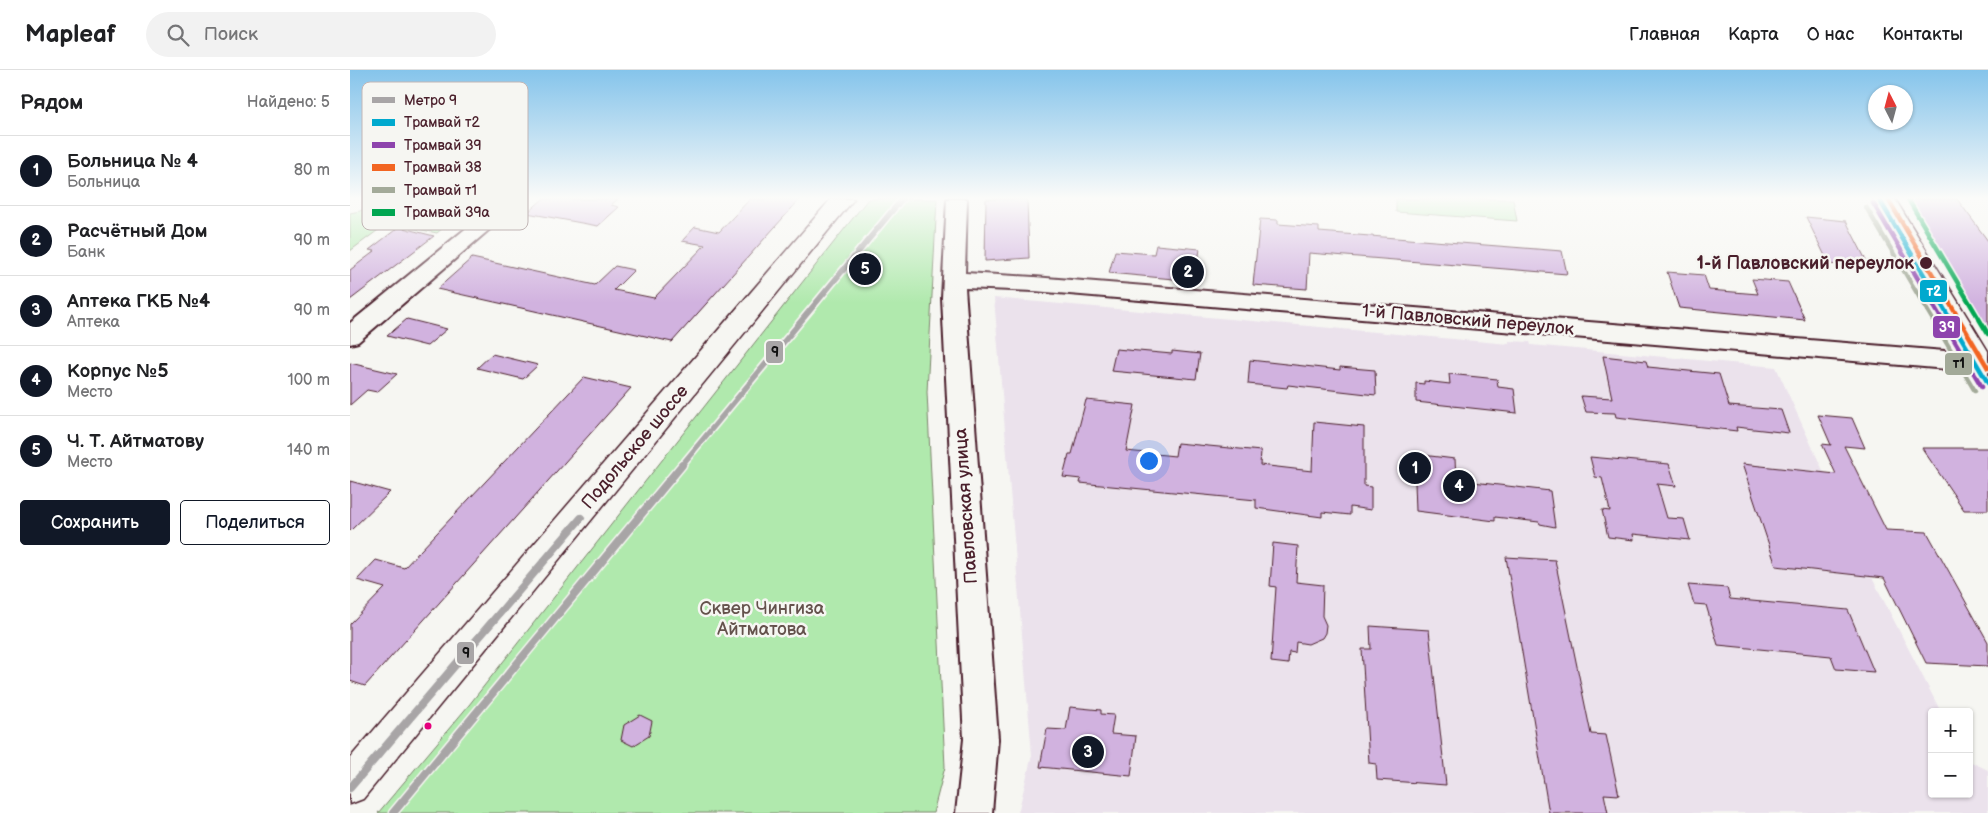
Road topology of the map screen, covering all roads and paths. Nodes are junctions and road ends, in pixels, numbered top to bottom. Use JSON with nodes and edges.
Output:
{"nodes":[{"id":1,"x":472,"y":234,"type":"edge"},
{"id":2,"x":814,"y":234,"type":"edge"},
{"id":3,"x":955,"y":234,"type":"edge"},
{"id":4,"x":1905,"y":234,"type":"edge"},
{"id":5,"x":953,"y":280,"type":"junction"},
{"id":6,"x":350,"y":336,"type":"edge"},
{"id":7,"x":1985,"y":368,"type":"edge"},
{"id":8,"x":350,"y":786,"type":"edge"},
{"id":9,"x":974,"y":813,"type":"edge"}],
"edges":[{"from":1,"to":6,"type":"street"},
{"from":2,"to":8,"type":"main road","name":"Подольское шоссе"},
{"from":3,"to":5,"type":"street","name":"Павловская улица"},
{"from":4,"to":7,"type":"main road"},
{"from":5,"to":7,"type":"street","name":"1-й Павловский переулок"},
{"from":5,"to":9,"type":"street","name":"Павловская улица"}]}
